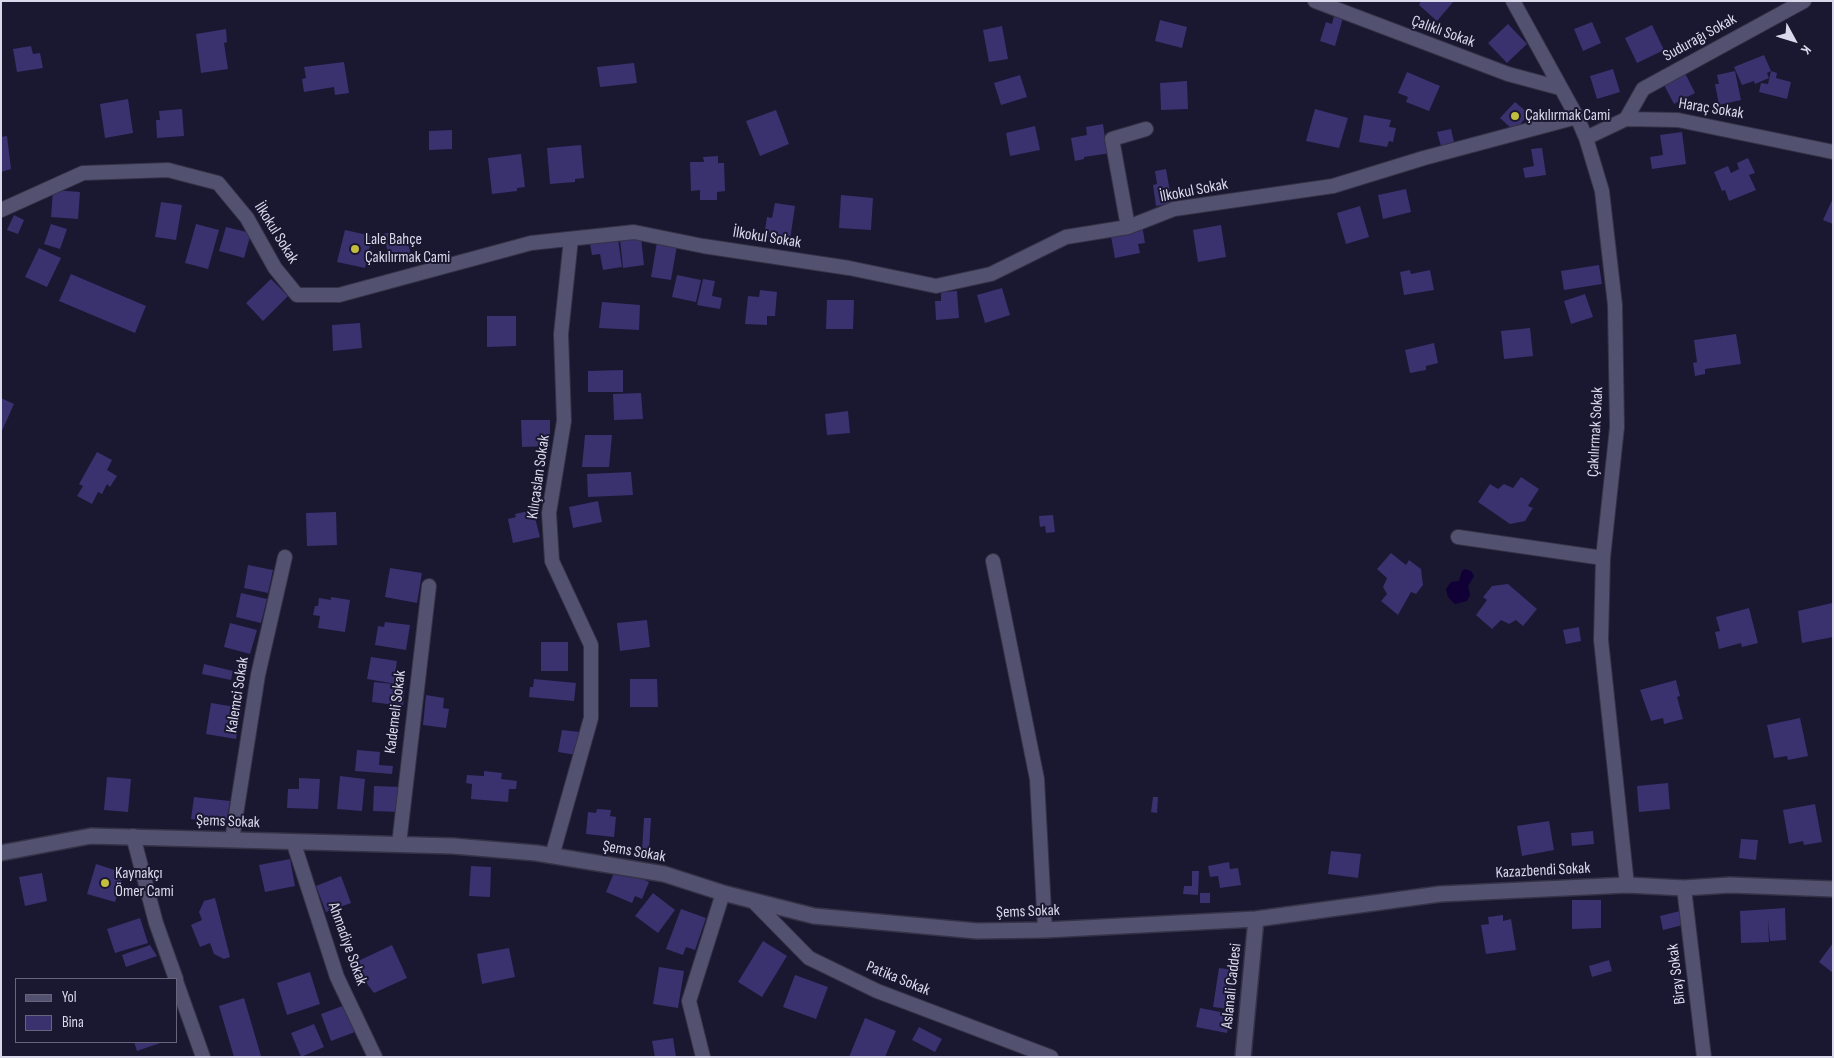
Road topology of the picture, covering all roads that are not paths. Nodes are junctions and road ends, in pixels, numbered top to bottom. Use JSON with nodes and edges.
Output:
{"nodes":[{"id":1,"x":1316,"y":1,"type":"edge"},
{"id":2,"x":1513,"y":1,"type":"edge"},
{"id":3,"x":1804,"y":1,"type":"edge"},
{"id":4,"x":1560,"y":88,"type":"junction"},
{"id":5,"x":1577,"y":117,"type":"junction"},
{"id":6,"x":1626,"y":119,"type":"junction"},
{"id":7,"x":1146,"y":129,"type":"dead end"},
{"id":8,"x":1586,"y":138,"type":"junction"},
{"id":9,"x":1833,"y":152,"type":"edge"},
{"id":10,"x":1,"y":210,"type":"edge"},
{"id":11,"x":1128,"y":226,"type":"junction"},
{"id":12,"x":571,"y":239,"type":"junction"},
{"id":13,"x":1458,"y":537,"type":"dead end"},
{"id":14,"x":285,"y":557,"type":"dead end"},
{"id":15,"x":1603,"y":558,"type":"junction"},
{"id":16,"x":993,"y":561,"type":"dead end"},
{"id":17,"x":429,"y":586,"type":"dead end"},
{"id":18,"x":132,"y":836,"type":"junction"},
{"id":19,"x":232,"y":840,"type":"junction"},
{"id":20,"x":293,"y":841,"type":"junction"},
{"id":21,"x":399,"y":844,"type":"junction"},
{"id":22,"x":1,"y":853,"type":"edge"},
{"id":23,"x":552,"y":856,"type":"junction"},
{"id":24,"x":1626,"y":885,"type":"junction"},
{"id":25,"x":1684,"y":888,"type":"junction"},
{"id":26,"x":1833,"y":889,"type":"edge"},
{"id":27,"x":722,"y":893,"type":"junction"},
{"id":28,"x":753,"y":901,"type":"junction"},
{"id":29,"x":1256,"y":919,"type":"junction"},
{"id":30,"x":1045,"y":930,"type":"junction"},
{"id":31,"x":175,"y":978,"type":"edge"},
{"id":32,"x":178,"y":986,"type":"edge"},
{"id":33,"x":203,"y":1057,"type":"edge"},
{"id":34,"x":375,"y":1057,"type":"edge"},
{"id":35,"x":703,"y":1057,"type":"edge"},
{"id":36,"x":1050,"y":1057,"type":"edge"},
{"id":37,"x":1243,"y":1057,"type":"edge"},
{"id":38,"x":1704,"y":1057,"type":"edge"}],
"edges":[{"from":1,"to":4,"type":"street","name":"Çalıklı Sokak"},
{"from":2,"to":4,"type":"street","name":"Çakılırmak Sokak"},
{"from":3,"to":6,"type":"street","name":"Sudurağı Sokak"},
{"from":4,"to":5,"type":"street","name":"Çakılırmak Sokak"},
{"from":5,"to":8,"type":"street","name":"Çakılırmak Sokak"},
{"from":5,"to":11,"type":"street","name":"İlkokul Sokak"},
{"from":6,"to":8,"type":"street","name":"Haraç Sokak"},
{"from":6,"to":9,"type":"street","name":"Haraç Sokak"},
{"from":7,"to":11,"type":"street"},
{"from":8,"to":15,"type":"street","name":"Çakılırmak Sokak"},
{"from":10,"to":12,"type":"street","name":"İlkokul Sokak"},
{"from":11,"to":12,"type":"street","name":"İlkokul Sokak"},
{"from":12,"to":23,"type":"street","name":"Kılıçaslan Sokak"},
{"from":13,"to":15,"type":"street"},
{"from":14,"to":19,"type":"street","name":"Kalemci Sokak"},
{"from":15,"to":24,"type":"street","name":"Çakılırmak Sokak"},
{"from":16,"to":30,"type":"street"},
{"from":17,"to":21,"type":"street","name":"Kademeli Sokak"},
{"from":18,"to":19,"type":"street","name":"Şems Sokak"},
{"from":18,"to":22,"type":"street","name":"Şems Sokak"},
{"from":18,"to":31,"type":"street"},
{"from":19,"to":20,"type":"street","name":"Şems Sokak"},
{"from":20,"to":21,"type":"street","name":"Şems Sokak"},
{"from":20,"to":34,"type":"street","name":"Ahmadiye Sokak"},
{"from":21,"to":23,"type":"street","name":"Şems Sokak"},
{"from":23,"to":27,"type":"street","name":"Şems Sokak"},
{"from":24,"to":25,"type":"street","name":"Kazazbendi Sokak"},
{"from":24,"to":29,"type":"street","name":"Kazazbendi Sokak"},
{"from":25,"to":26,"type":"street","name":"Kazazbendi Sokak"},
{"from":25,"to":38,"type":"street","name":"Biray Sokak"},
{"from":27,"to":28,"type":"street","name":"Şems Sokak"},
{"from":27,"to":35,"type":"street"},
{"from":28,"to":30,"type":"street","name":"Şems Sokak"},
{"from":28,"to":36,"type":"street","name":"Patika Sokak"},
{"from":29,"to":30,"type":"street","name":"Şems Sokak"},
{"from":29,"to":37,"type":"street","name":"Aslanali Caddesi"},
{"from":32,"to":33,"type":"street"}]}
